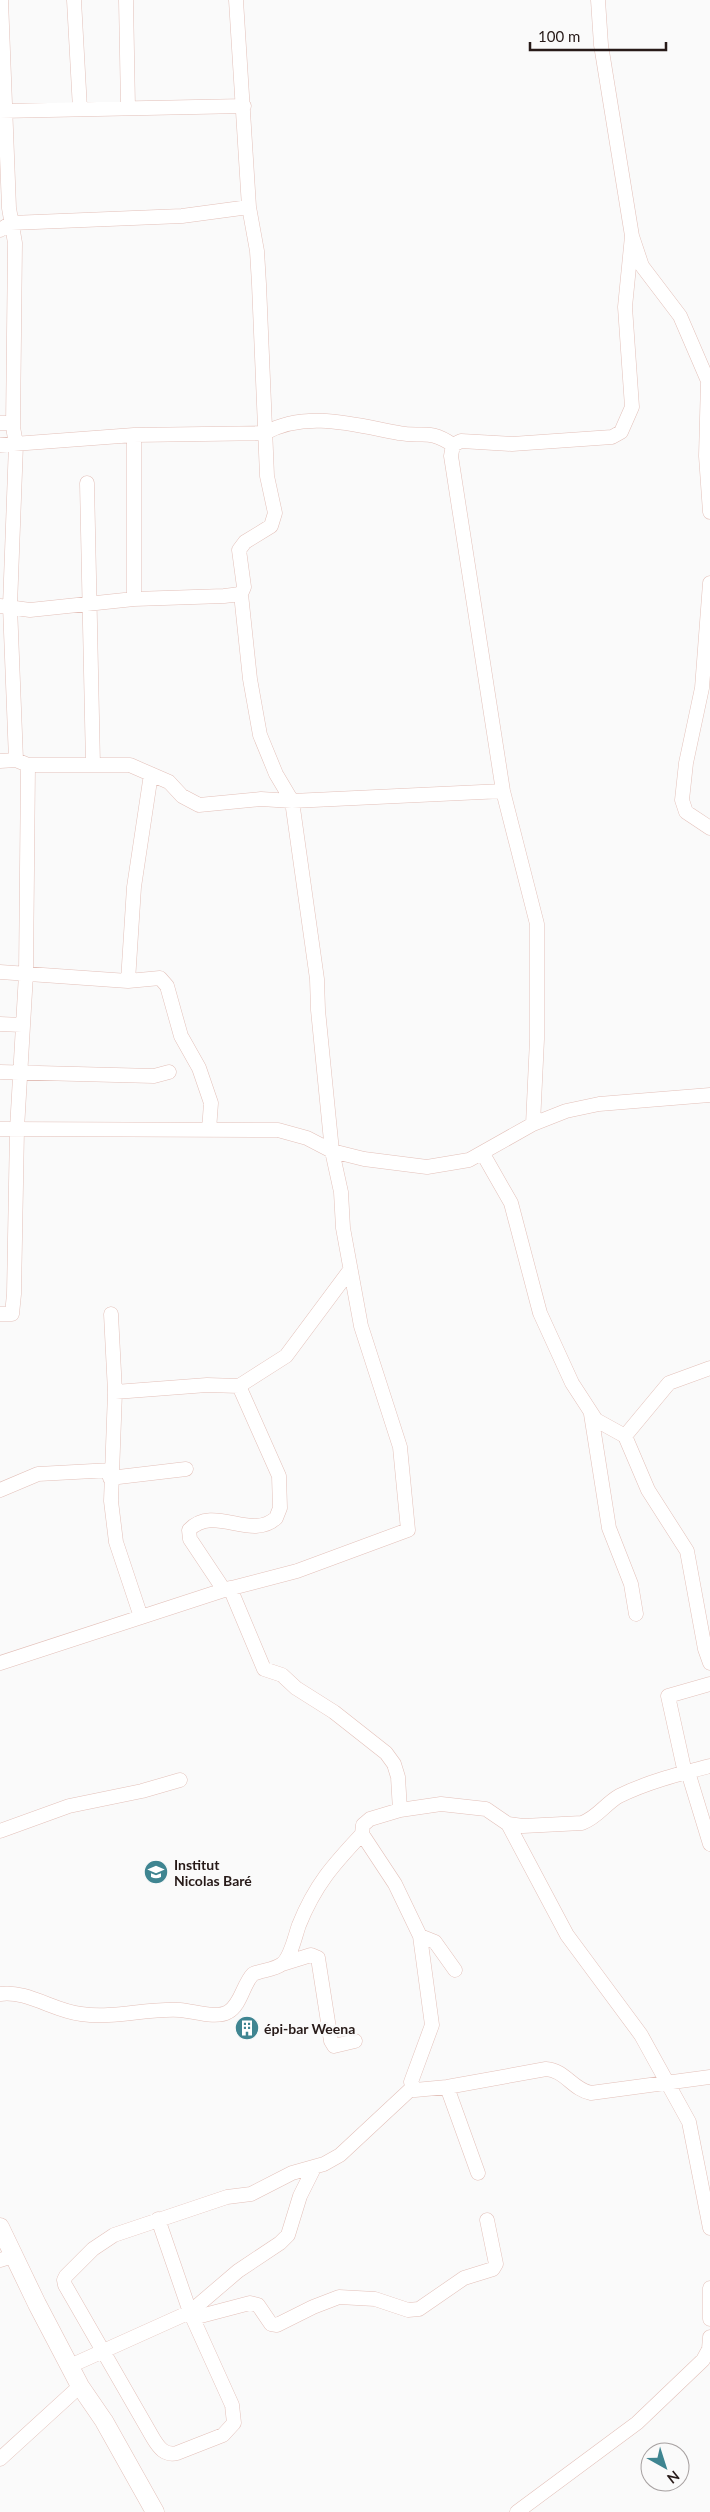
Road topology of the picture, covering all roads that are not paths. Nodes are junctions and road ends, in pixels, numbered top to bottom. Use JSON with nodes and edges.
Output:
{"nodes":[{"id":1,"x":1,"y":0,"type":"edge"},
{"id":2,"x":74,"y":0,"type":"edge"},
{"id":3,"x":126,"y":0,"type":"edge"},
{"id":4,"x":236,"y":0,"type":"edge"},
{"id":5,"x":598,"y":0,"type":"edge"},
{"id":6,"x":244,"y":106,"type":"junction"},
{"id":7,"x":128,"y":107,"type":"junction"},
{"id":8,"x":80,"y":108,"type":"junction"},
{"id":9,"x":3,"y":111,"type":"edge"},
{"id":10,"x":249,"y":208,"type":"junction"},
{"id":11,"x":5,"y":227,"type":"edge"},
{"id":12,"x":632,"y":236,"type":"junction"},
{"id":13,"x":6,"y":423,"type":"edge"},
{"id":14,"x":265,"y":433,"type":"junction"},
{"id":15,"x":134,"y":435,"type":"junction"},
{"id":16,"x":16,"y":444,"type":"junction"},
{"id":17,"x":0,"y":445,"type":"edge"},
{"id":18,"x":453,"y":445,"type":"junction"},
{"id":19,"x":87,"y":483,"type":"dead end"},
{"id":20,"x":710,"y":512,"type":"edge"},
{"id":21,"x":710,"y":583,"type":"edge"},
{"id":22,"x":241,"y":594,"type":"junction"},
{"id":23,"x":134,"y":599,"type":"junction"},
{"id":24,"x":88,"y":602,"type":"junction"},
{"id":25,"x":5,"y":606,"type":"edge"},
{"id":26,"x":0,"y":761,"type":"edge"},
{"id":27,"x":22,"y":762,"type":"junction"},
{"id":28,"x":93,"y":765,"type":"junction"},
{"id":29,"x":151,"y":774,"type":"junction"},
{"id":30,"x":504,"y":791,"type":"junction"},
{"id":31,"x":292,"y":801,"type":"junction"},
{"id":32,"x":710,"y":828,"type":"edge"},
{"id":33,"x":0,"y":972,"type":"edge"},
{"id":34,"x":26,"y":974,"type":"junction"},
{"id":35,"x":128,"y":981,"type":"junction"},
{"id":36,"x":0,"y":1024,"type":"edge"},
{"id":37,"x":22,"y":1025,"type":"junction"},
{"id":38,"x":0,"y":1072,"type":"edge"},
{"id":39,"x":169,"y":1072,"type":"dead end"},
{"id":40,"x":19,"y":1073,"type":"junction"},
{"id":41,"x":710,"y":1095,"type":"edge"},
{"id":42,"x":533,"y":1124,"type":"junction"},
{"id":43,"x":0,"y":1126,"type":"edge"},
{"id":44,"x":17,"y":1129,"type":"junction"},
{"id":45,"x":209,"y":1130,"type":"junction"},
{"id":46,"x":332,"y":1151,"type":"junction"},
{"id":47,"x":483,"y":1154,"type":"junction"},
{"id":48,"x":350,"y":1270,"type":"junction"},
{"id":49,"x":0,"y":1314,"type":"edge"},
{"id":50,"x":111,"y":1314,"type":"dead end"},
{"id":51,"x":710,"y":1368,"type":"edge"},
{"id":52,"x":239,"y":1386,"type":"junction"},
{"id":53,"x":115,"y":1392,"type":"junction"},
{"id":54,"x":591,"y":1414,"type":"junction"},
{"id":55,"x":625,"y":1436,"type":"junction"},
{"id":56,"x":186,"y":1469,"type":"dead end"},
{"id":57,"x":111,"y":1474,"type":"junction"},
{"id":58,"x":0,"y":1490,"type":"edge"},
{"id":59,"x":227,"y":1589,"type":"junction"},
{"id":60,"x":636,"y":1614,"type":"dead end"},
{"id":61,"x":140,"y":1617,"type":"junction"},
{"id":62,"x":0,"y":1663,"type":"edge"},
{"id":63,"x":710,"y":1663,"type":"edge"},
{"id":64,"x":710,"y":1684,"type":"edge"},
{"id":65,"x":710,"y":1766,"type":"edge"},
{"id":66,"x":686,"y":1772,"type":"junction"},
{"id":67,"x":180,"y":1780,"type":"dead end"},
{"id":68,"x":400,"y":1810,"type":"junction"},
{"id":69,"x":508,"y":1824,"type":"junction"},
{"id":70,"x":0,"y":1831,"type":"edge"},
{"id":71,"x":362,"y":1834,"type":"junction"},
{"id":72,"x":710,"y":1844,"type":"edge"},
{"id":73,"x":420,"y":1936,"type":"junction"},
{"id":74,"x":282,"y":1964,"type":"junction"},
{"id":75,"x":455,"y":1970,"type":"dead end"},
{"id":76,"x":0,"y":1994,"type":"edge"},
{"id":77,"x":355,"y":2041,"type":"dead end"},
{"id":78,"x":710,"y":2077,"type":"edge"},
{"id":79,"x":668,"y":2082,"type":"junction"},
{"id":80,"x":413,"y":2087,"type":"junction"},
{"id":81,"x":448,"y":2087,"type":"junction"},
{"id":82,"x":314,"y":2168,"type":"junction"},
{"id":83,"x":478,"y":2173,"type":"dead end"},
{"id":84,"x":158,"y":2219,"type":"junction"},
{"id":85,"x":487,"y":2220,"type":"dead end"},
{"id":86,"x":0,"y":2227,"type":"edge"},
{"id":87,"x":710,"y":2228,"type":"edge"},
{"id":88,"x":6,"y":2258,"type":"edge"},
{"id":89,"x":710,"y":2288,"type":"edge"},
{"id":90,"x":191,"y":2315,"type":"junction"},
{"id":91,"x":710,"y":2319,"type":"edge"},
{"id":92,"x":710,"y":2337,"type":"edge"},
{"id":93,"x":104,"y":2350,"type":"junction"},
{"id":94,"x":70,"y":2366,"type":"junction"},
{"id":95,"x":80,"y":2386,"type":"junction"},
{"id":96,"x":0,"y":2459,"type":"edge"},
{"id":97,"x":155,"y":2512,"type":"edge"},
{"id":98,"x":517,"y":2512,"type":"edge"}],
"edges":[{"from":1,"to":9,"type":"street"},
{"from":2,"to":8,"type":"street"},
{"from":3,"to":7,"type":"street"},
{"from":4,"to":6,"type":"street"},
{"from":5,"to":12,"type":"street"},
{"from":6,"to":7,"type":"street"},
{"from":6,"to":10,"type":"street"},
{"from":7,"to":8,"type":"street"},
{"from":8,"to":9,"type":"street"},
{"from":9,"to":11,"type":"street"},
{"from":10,"to":11,"type":"street"},
{"from":10,"to":14,"type":"street"},
{"from":11,"to":13,"type":"street"},
{"from":12,"to":18,"type":"street"},
{"from":12,"to":20,"type":"street"},
{"from":13,"to":16,"type":"street"},
{"from":14,"to":15,"type":"street"},
{"from":14,"to":18,"type":"street"},
{"from":14,"to":22,"type":"street"},
{"from":15,"to":16,"type":"street"},
{"from":15,"to":23,"type":"street"},
{"from":16,"to":17,"type":"street"},
{"from":16,"to":25,"type":"street"},
{"from":18,"to":30,"type":"street"},
{"from":19,"to":24,"type":"street"},
{"from":21,"to":32,"type":"street"},
{"from":22,"to":23,"type":"street"},
{"from":22,"to":31,"type":"street"},
{"from":23,"to":24,"type":"street"},
{"from":24,"to":25,"type":"street"},
{"from":24,"to":28,"type":"street"},
{"from":25,"to":27,"type":"street"},
{"from":26,"to":27,"type":"street"},
{"from":27,"to":28,"type":"street"},
{"from":27,"to":34,"type":"street"},
{"from":28,"to":29,"type":"street"},
{"from":29,"to":31,"type":"street"},
{"from":29,"to":35,"type":"street"},
{"from":30,"to":31,"type":"street"},
{"from":30,"to":42,"type":"street"},
{"from":31,"to":46,"type":"street"},
{"from":33,"to":34,"type":"street"},
{"from":34,"to":35,"type":"street"},
{"from":34,"to":37,"type":"street"},
{"from":35,"to":45,"type":"street"},
{"from":36,"to":37,"type":"street"},
{"from":37,"to":40,"type":"street"},
{"from":38,"to":40,"type":"street"},
{"from":39,"to":40,"type":"street"},
{"from":40,"to":44,"type":"street"},
{"from":41,"to":42,"type":"street"},
{"from":42,"to":47,"type":"street"},
{"from":43,"to":44,"type":"street"},
{"from":44,"to":45,"type":"street"},
{"from":44,"to":49,"type":"street"},
{"from":45,"to":46,"type":"street"},
{"from":46,"to":47,"type":"street"},
{"from":46,"to":48,"type":"street"},
{"from":47,"to":54,"type":"street"},
{"from":48,"to":52,"type":"street"},
{"from":48,"to":59,"type":"street"},
{"from":50,"to":53,"type":"street"},
{"from":51,"to":55,"type":"street"},
{"from":52,"to":53,"type":"street"},
{"from":52,"to":59,"type":"street"},
{"from":53,"to":57,"type":"street"},
{"from":54,"to":55,"type":"street"},
{"from":54,"to":60,"type":"street"},
{"from":55,"to":63,"type":"street"},
{"from":56,"to":57,"type":"street"},
{"from":57,"to":58,"type":"street"},
{"from":57,"to":61,"type":"street"},
{"from":59,"to":61,"type":"street"},
{"from":59,"to":68,"type":"street"},
{"from":61,"to":62,"type":"street"},
{"from":64,"to":66,"type":"street"},
{"from":65,"to":66,"type":"street"},
{"from":66,"to":69,"type":"street"},
{"from":66,"to":72,"type":"street"},
{"from":67,"to":70,"type":"street"},
{"from":68,"to":69,"type":"street"},
{"from":68,"to":71,"type":"street"},
{"from":69,"to":79,"type":"street"},
{"from":71,"to":73,"type":"street"},
{"from":71,"to":74,"type":"street"},
{"from":73,"to":75,"type":"street"},
{"from":73,"to":80,"type":"street"},
{"from":74,"to":76,"type":"street"},
{"from":74,"to":77,"type":"street"},
{"from":78,"to":79,"type":"street"},
{"from":79,"to":81,"type":"street"},
{"from":79,"to":87,"type":"street"},
{"from":80,"to":81,"type":"street"},
{"from":80,"to":82,"type":"street"},
{"from":81,"to":83,"type":"street"},
{"from":82,"to":84,"type":"street"},
{"from":82,"to":90,"type":"street"},
{"from":84,"to":90,"type":"street"},
{"from":84,"to":93,"type":"street"},
{"from":85,"to":90,"type":"street"},
{"from":86,"to":88,"type":"main road"},
{"from":88,"to":94,"type":"main road"},
{"from":89,"to":91,"type":"street"},
{"from":90,"to":93,"type":"street"},
{"from":90,"to":93,"type":"street"},
{"from":92,"to":98,"type":"street"},
{"from":93,"to":94,"type":"street"},
{"from":94,"to":95,"type":"main road"},
{"from":95,"to":96,"type":"street"},
{"from":95,"to":97,"type":"main road"}]}
